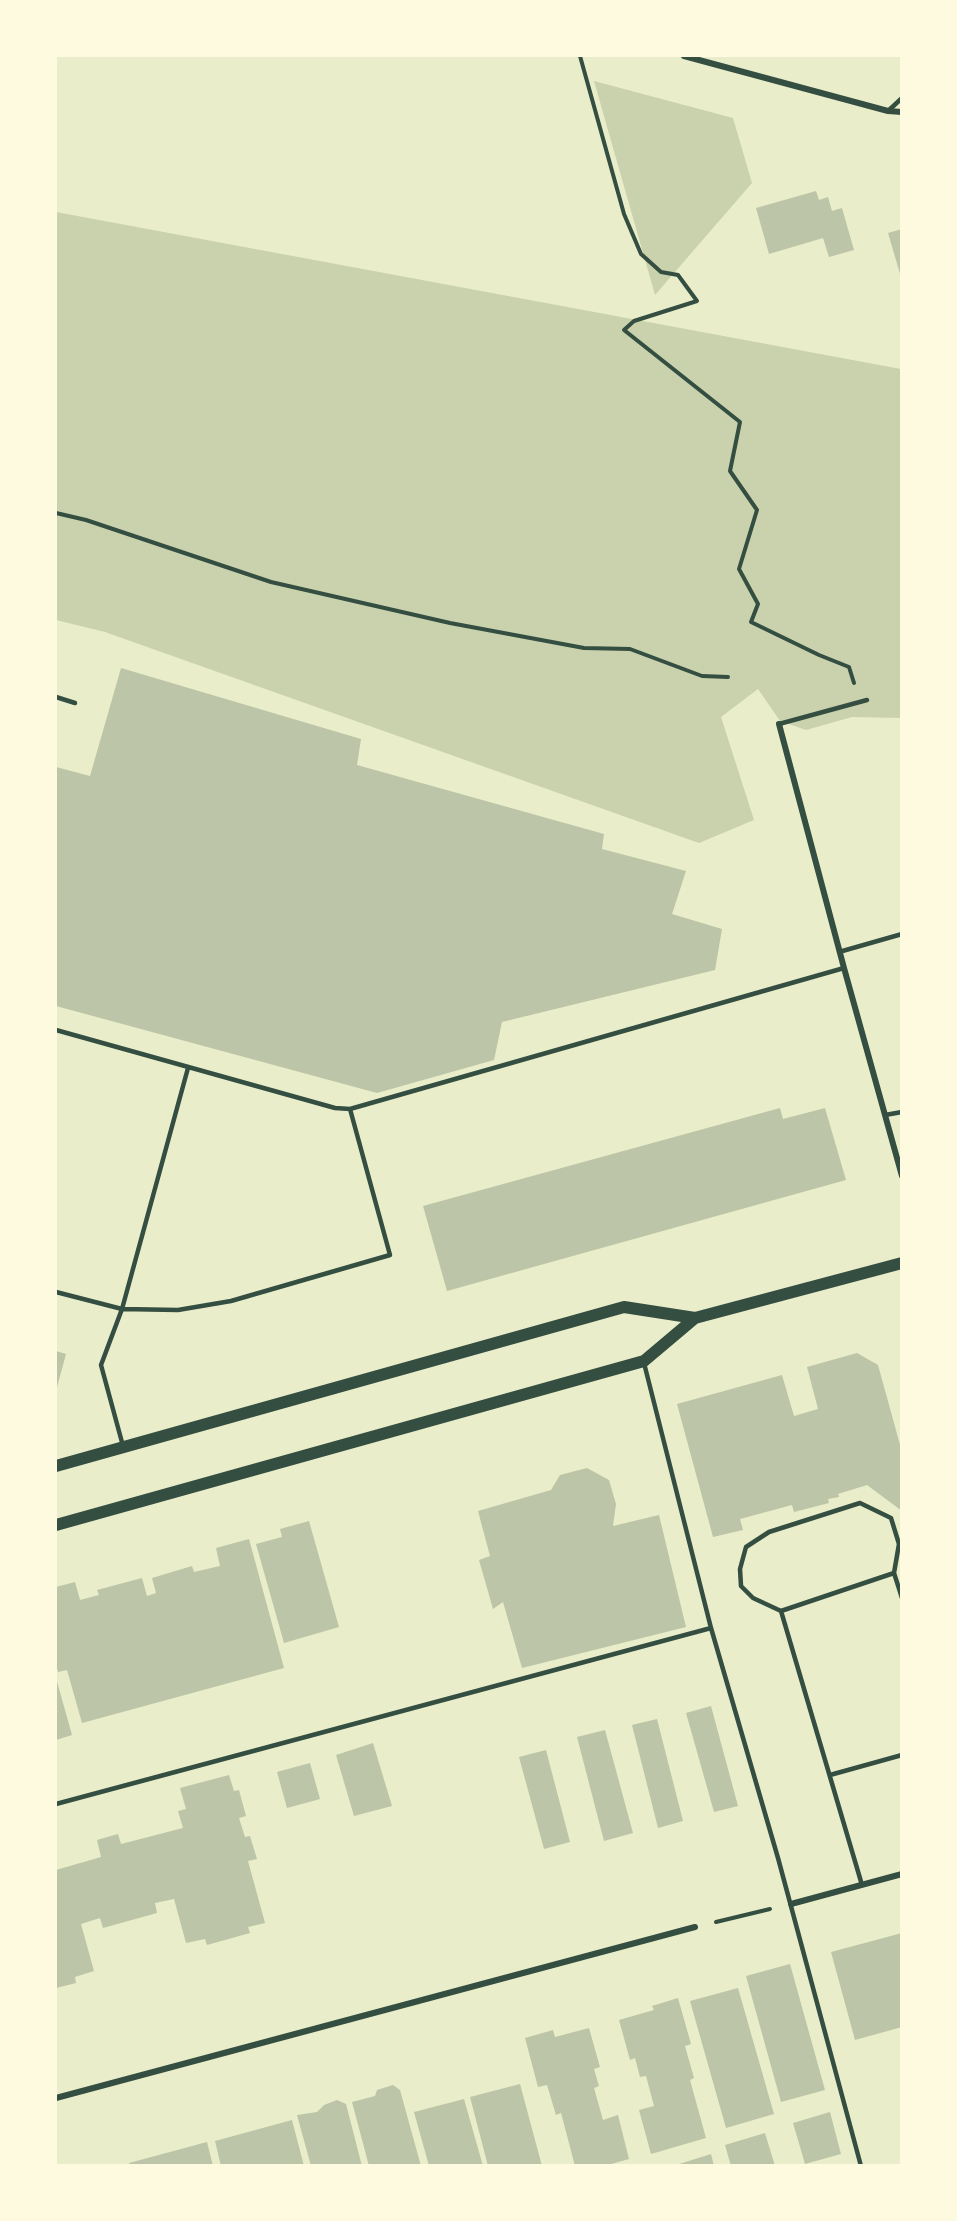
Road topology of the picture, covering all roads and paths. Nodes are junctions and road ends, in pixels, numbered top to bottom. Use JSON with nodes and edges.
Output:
{"nodes":[{"id":1,"x":580,"y":56,"type":"edge"},
{"id":2,"x":684,"y":56,"type":"edge"},
{"id":3,"x":902,"y":98,"type":"edge"},
{"id":4,"x":888,"y":111,"type":"junction"},
{"id":5,"x":902,"y":112,"type":"edge"},
{"id":6,"x":56,"y":513,"type":"edge"},
{"id":7,"x":728,"y":677,"type":"dead end"},
{"id":8,"x":854,"y":683,"type":"dead end"},
{"id":9,"x":56,"y":698,"type":"edge"},
{"id":10,"x":867,"y":700,"type":"dead end"},
{"id":11,"x":75,"y":703,"type":"dead end"},
{"id":12,"x":779,"y":724,"type":"joint"},
{"id":13,"x":902,"y":934,"type":"edge"},
{"id":14,"x":839,"y":952,"type":"junction"},
{"id":15,"x":844,"y":968,"type":"junction"},
{"id":16,"x":56,"y":1030,"type":"edge"},
{"id":17,"x":188,"y":1068,"type":"junction"},
{"id":18,"x":350,"y":1109,"type":"junction"},
{"id":19,"x":902,"y":1112,"type":"edge"},
{"id":20,"x":885,"y":1115,"type":"junction"},
{"id":21,"x":902,"y":1176,"type":"edge"},
{"id":22,"x":902,"y":1263,"type":"edge"},
{"id":23,"x":56,"y":1292,"type":"edge"},
{"id":24,"x":122,"y":1309,"type":"junction"},
{"id":25,"x":695,"y":1318,"type":"junction"},
{"id":26,"x":644,"y":1361,"type":"junction"},
{"id":27,"x":123,"y":1449,"type":"junction"},
{"id":28,"x":56,"y":1466,"type":"edge"},
{"id":29,"x":56,"y":1525,"type":"edge"},
{"id":30,"x":894,"y":1573,"type":"junction"},
{"id":31,"x":902,"y":1598,"type":"edge"},
{"id":32,"x":781,"y":1611,"type":"junction"},
{"id":33,"x":711,"y":1628,"type":"junction"},
{"id":34,"x":902,"y":1755,"type":"edge"},
{"id":35,"x":830,"y":1775,"type":"junction"},
{"id":36,"x":56,"y":1804,"type":"edge"},
{"id":37,"x":902,"y":1874,"type":"edge"},
{"id":38,"x":862,"y":1885,"type":"junction"},
{"id":39,"x":791,"y":1904,"type":"junction"},
{"id":40,"x":772,"y":1908,"type":"dead end"},
{"id":41,"x":695,"y":1927,"type":"joint"},
{"id":42,"x":56,"y":2098,"type":"edge"},
{"id":43,"x":861,"y":2166,"type":"edge"}],
"edges":[{"from":1,"to":8,"type":"path"},
{"from":2,"to":4,"type":"street"},
{"from":3,"to":4,"type":"lane"},
{"from":4,"to":5,"type":"street"},
{"from":6,"to":7,"type":"path"},
{"from":9,"to":11,"type":"lane"},
{"from":10,"to":12,"type":"lane"},
{"from":12,"to":14,"type":"street"},
{"from":13,"to":14,"type":"lane"},
{"from":14,"to":15,"type":"street"},
{"from":15,"to":18,"type":"lane"},
{"from":15,"to":20,"type":"street"},
{"from":16,"to":17,"type":"lane"},
{"from":17,"to":18,"type":"lane"},
{"from":17,"to":24,"type":"lane"},
{"from":18,"to":24,"type":"lane"},
{"from":19,"to":20,"type":"lane"},
{"from":20,"to":21,"type":"street"},
{"from":22,"to":25,"type":"main road"},
{"from":23,"to":24,"type":"lane"},
{"from":24,"to":27,"type":"lane"},
{"from":25,"to":26,"type":"main road"},
{"from":25,"to":27,"type":"main road"},
{"from":26,"to":29,"type":"main road"},
{"from":26,"to":33,"type":"lane"},
{"from":27,"to":28,"type":"main road"},
{"from":30,"to":31,"type":"lane"},
{"from":30,"to":32,"type":"lane"},
{"from":30,"to":32,"type":"lane"},
{"from":32,"to":35,"type":"lane"},
{"from":33,"to":36,"type":"lane"},
{"from":33,"to":39,"type":"lane"},
{"from":34,"to":35,"type":"lane"},
{"from":35,"to":38,"type":"lane"},
{"from":37,"to":38,"type":"street"},
{"from":38,"to":39,"type":"street"},
{"from":39,"to":43,"type":"lane"},
{"from":40,"to":41,"type":"path"},
{"from":41,"to":42,"type":"street"}]}
